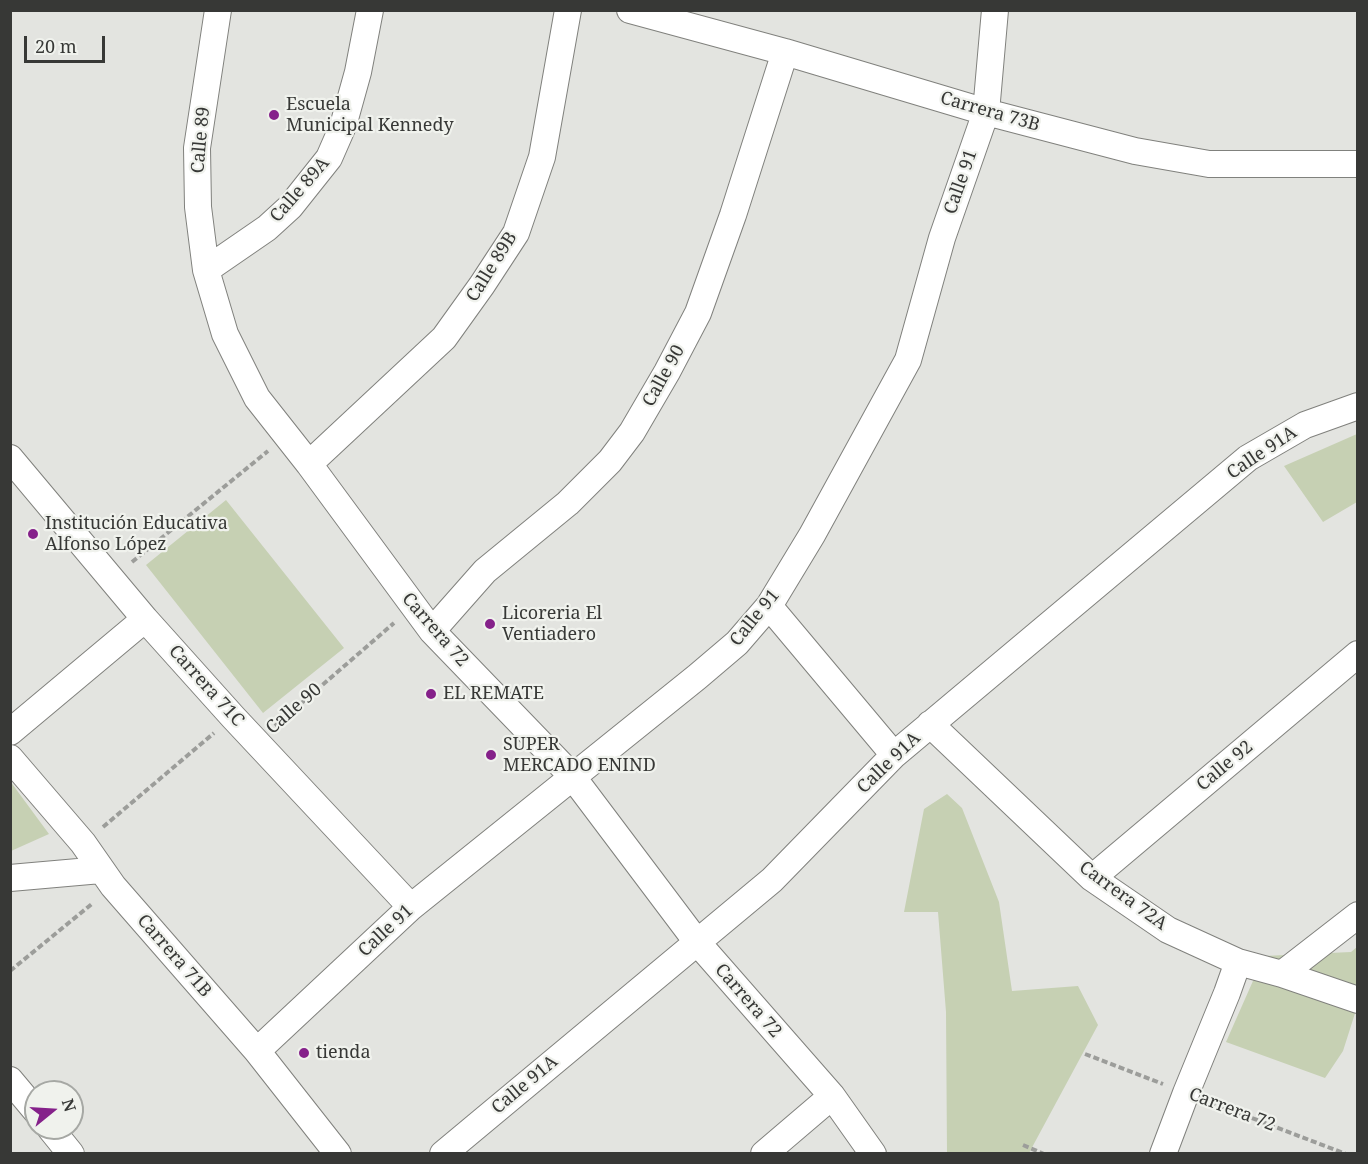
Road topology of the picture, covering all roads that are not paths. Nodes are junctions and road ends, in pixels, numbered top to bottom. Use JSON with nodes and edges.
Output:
{"nodes":[{"id":1,"x":218,"y":10,"type":"edge"},
{"id":2,"x":370,"y":10,"type":"edge"},
{"id":3,"x":568,"y":10,"type":"edge"},
{"id":4,"x":630,"y":10,"type":"edge"},
{"id":5,"x":995,"y":10,"type":"edge"},
{"id":6,"x":785,"y":52,"type":"junction"},
{"id":7,"x":986,"y":112,"type":"junction"},
{"id":8,"x":1358,"y":164,"type":"edge"},
{"id":9,"x":206,"y":270,"type":"junction"},
{"id":10,"x":1358,"y":406,"type":"edge"},
{"id":11,"x":10,"y":458,"type":"edge"},
{"id":12,"x":309,"y":464,"type":"junction"},
{"id":13,"x":769,"y":606,"type":"junction"},
{"id":14,"x":145,"y":619,"type":"junction"},
{"id":15,"x":432,"y":631,"type":"junction"},
{"id":16,"x":1358,"y":654,"type":"edge"},
{"id":17,"x":930,"y":724,"type":"junction"},
{"id":18,"x":10,"y":732,"type":"edge"},
{"id":19,"x":954,"y":748,"type":"junction"},
{"id":20,"x":899,"y":750,"type":"junction"},
{"id":21,"x":10,"y":758,"type":"edge"},
{"id":22,"x":572,"y":776,"type":"junction"},
{"id":23,"x":10,"y":878,"type":"edge"},
{"id":24,"x":107,"y":878,"type":"junction"},
{"id":25,"x":1092,"y":878,"type":"junction"},
{"id":26,"x":411,"y":907,"type":"junction"},
{"id":27,"x":1358,"y":915,"type":"edge"},
{"id":28,"x":697,"y":942,"type":"junction"},
{"id":29,"x":1238,"y":962,"type":"junction"},
{"id":30,"x":1285,"y":975,"type":"junction"},
{"id":31,"x":1358,"y":1000,"type":"edge"},
{"id":32,"x":256,"y":1051,"type":"junction"},
{"id":33,"x":10,"y":1080,"type":"edge"},
{"id":34,"x":832,"y":1096,"type":"junction"},
{"id":35,"x":24,"y":1097,"type":"edge"},
{"id":36,"x":60,"y":1140,"type":"edge"},
{"id":37,"x":71,"y":1154,"type":"edge"},
{"id":38,"x":338,"y":1154,"type":"edge"},
{"id":39,"x":443,"y":1154,"type":"edge"},
{"id":40,"x":764,"y":1154,"type":"edge"},
{"id":41,"x":873,"y":1154,"type":"edge"},
{"id":42,"x":1163,"y":1154,"type":"edge"}],
"edges":[{"from":1,"to":9,"type":"street","name":"Calle 89"},
{"from":2,"to":9,"type":"street","name":"Calle 89A"},
{"from":3,"to":12,"type":"street","name":"Calle 89B"},
{"from":4,"to":6,"type":"street","name":"Carrera 73B"},
{"from":5,"to":7,"type":"street","name":"Calle 91"},
{"from":6,"to":7,"type":"street","name":"Carrera 73B"},
{"from":6,"to":15,"type":"street","name":"Calle 90"},
{"from":7,"to":8,"type":"street","name":"Carrera 73B"},
{"from":7,"to":13,"type":"street","name":"Calle 91"},
{"from":9,"to":12,"type":"street","name":"Carrera 72"},
{"from":10,"to":17,"type":"street","name":"Calle 91A"},
{"from":11,"to":14,"type":"street","name":"Carrera 71C"},
{"from":12,"to":15,"type":"street","name":"Carrera 72"},
{"from":13,"to":20,"type":"street"},
{"from":13,"to":22,"type":"street","name":"Calle 91"},
{"from":14,"to":18,"type":"street"},
{"from":14,"to":26,"type":"street","name":"Carrera 71C"},
{"from":15,"to":22,"type":"street","name":"Carrera 72"},
{"from":16,"to":25,"type":"street","name":"Calle 92"},
{"from":17,"to":19,"type":"street","name":"Carrera 72A"},
{"from":17,"to":20,"type":"street","name":"Calle 91A"},
{"from":19,"to":20,"type":"street"},
{"from":19,"to":25,"type":"street","name":"Carrera 72A"},
{"from":20,"to":28,"type":"street","name":"Calle 91A"},
{"from":21,"to":24,"type":"street","name":"Carrera 71B"},
{"from":22,"to":26,"type":"street","name":"Calle 91"},
{"from":22,"to":28,"type":"street","name":"Carrera 72"},
{"from":23,"to":24,"type":"street"},
{"from":24,"to":32,"type":"street","name":"Carrera 71B"},
{"from":25,"to":29,"type":"street","name":"Carrera 72A"},
{"from":26,"to":32,"type":"street","name":"Calle 91"},
{"from":27,"to":30,"type":"street"},
{"from":28,"to":34,"type":"street","name":"Carrera 72"},
{"from":28,"to":39,"type":"street","name":"Calle 91A"},
{"from":29,"to":30,"type":"street","name":"Carrera 72A"},
{"from":29,"to":42,"type":"street"},
{"from":30,"to":31,"type":"street","name":"Carrera 72A"},
{"from":32,"to":38,"type":"street","name":"Carrera 71B"},
{"from":33,"to":35,"type":"street"},
{"from":34,"to":40,"type":"street"},
{"from":34,"to":41,"type":"street","name":"Carrera 72"},
{"from":36,"to":37,"type":"street"}]}
